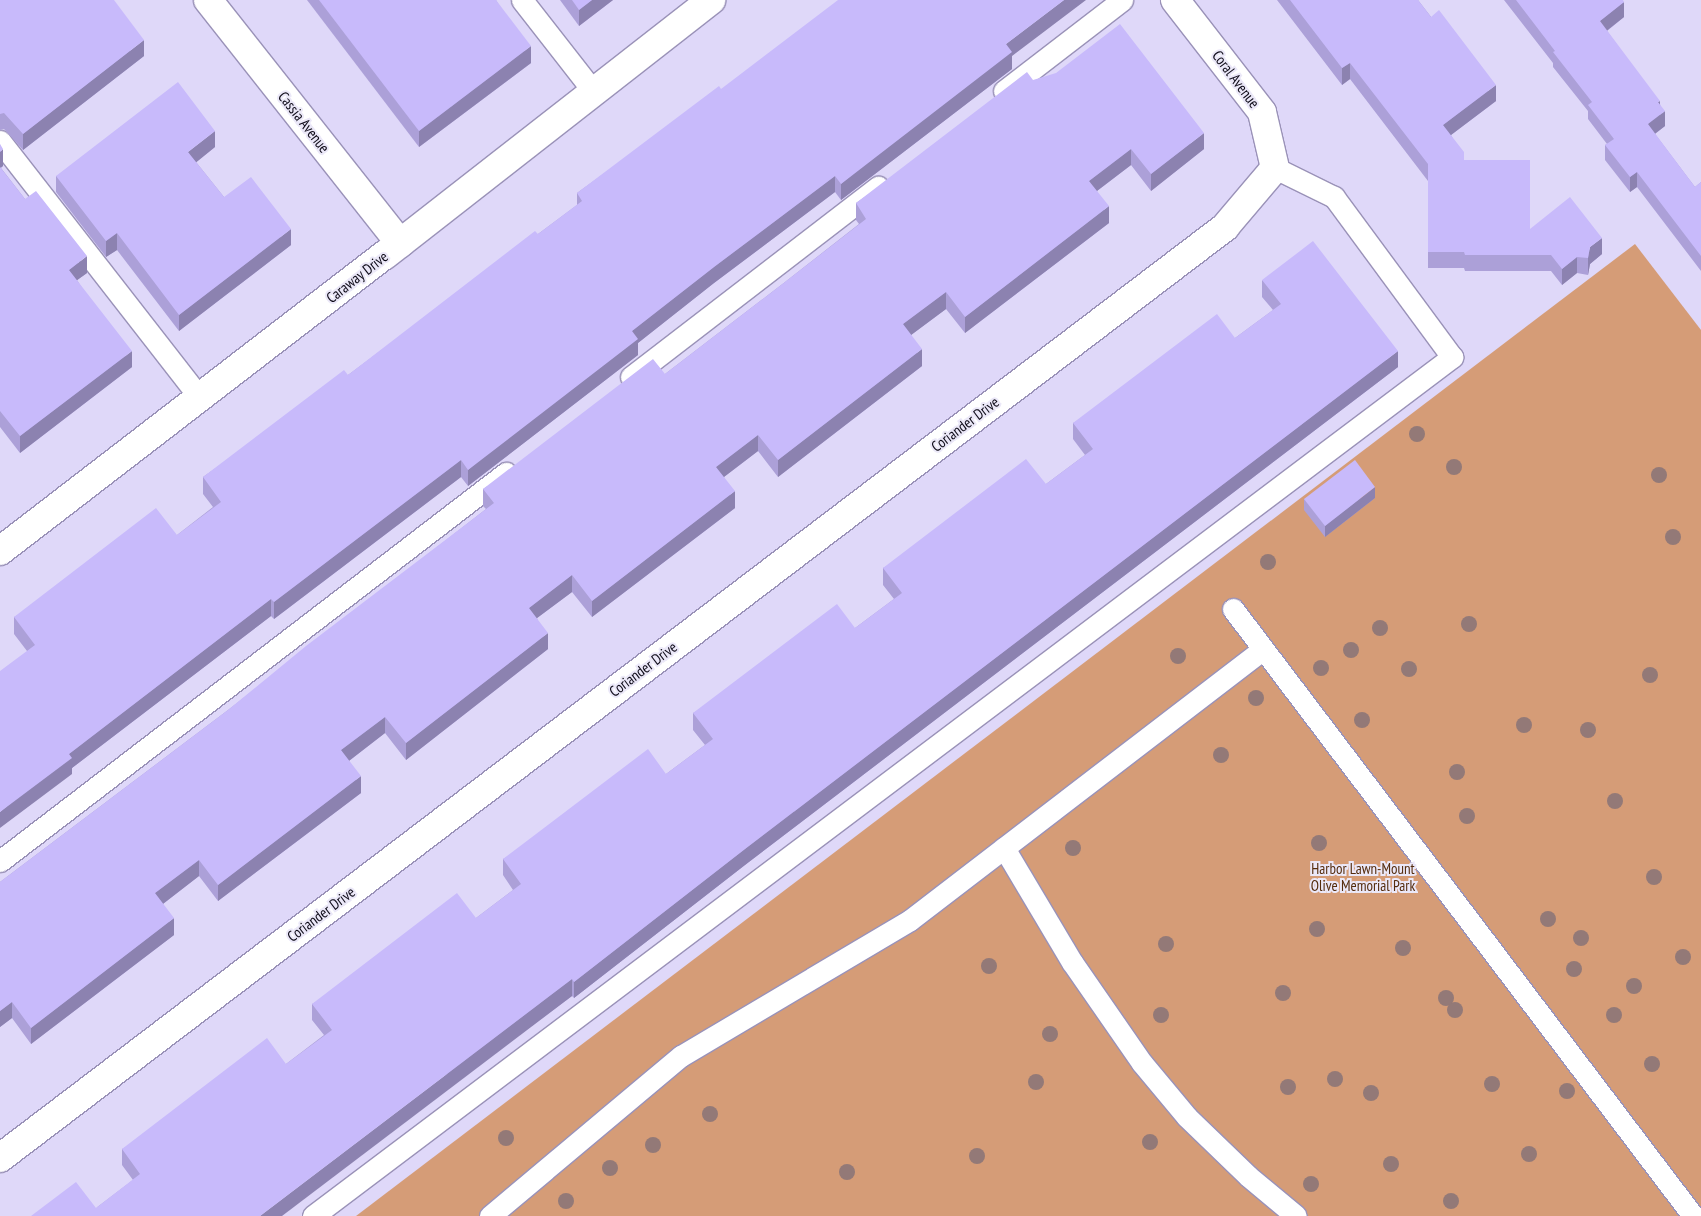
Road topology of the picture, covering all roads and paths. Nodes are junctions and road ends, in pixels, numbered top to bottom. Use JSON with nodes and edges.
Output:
{"nodes":[{"id":1,"x":208,"y":0,"type":"edge"},
{"id":2,"x":522,"y":0,"type":"edge"},
{"id":3,"x":711,"y":0,"type":"edge"},
{"id":4,"x":1122,"y":0,"type":"edge"},
{"id":5,"x":1175,"y":0,"type":"edge"},
{"id":6,"x":594,"y":92,"type":"junction"},
{"id":7,"x":988,"y":103,"type":"edge"},
{"id":8,"x":0,"y":141,"type":"edge"},
{"id":9,"x":1275,"y":168,"type":"junction"},
{"id":10,"x":893,"y":176,"type":"edge"},
{"id":11,"x":400,"y":243,"type":"junction"},
{"id":12,"x":616,"y":388,"type":"edge"},
{"id":13,"x":200,"y":398,"type":"junction"},
{"id":14,"x":521,"y":461,"type":"edge"},
{"id":15,"x":0,"y":551,"type":"edge"},
{"id":16,"x":1233,"y":610,"type":"dead end"},
{"id":17,"x":1263,"y":649,"type":"junction"},
{"id":18,"x":1004,"y":848,"type":"junction"},
{"id":19,"x":0,"y":861,"type":"edge"},
{"id":20,"x":0,"y":1158,"type":"edge"},
{"id":21,"x":313,"y":1216,"type":"edge"},
{"id":22,"x":490,"y":1216,"type":"edge"},
{"id":23,"x":1296,"y":1216,"type":"edge"},
{"id":24,"x":1693,"y":1216,"type":"edge"}],
"edges":[{"from":1,"to":11,"type":"street","name":"Cassia Avenue"},
{"from":2,"to":6,"type":"lane"},
{"from":3,"to":6,"type":"street","name":"Caraway Drive"},
{"from":4,"to":7,"type":"lane"},
{"from":5,"to":9,"type":"street","name":"Coral Avenue"},
{"from":6,"to":11,"type":"street","name":"Caraway Drive"},
{"from":8,"to":13,"type":"lane"},
{"from":9,"to":20,"type":"street","name":"Coriander Drive"},
{"from":9,"to":21,"type":"lane"},
{"from":10,"to":12,"type":"lane"},
{"from":11,"to":13,"type":"street","name":"Caraway Drive"},
{"from":13,"to":15,"type":"street","name":"Caraway Drive"},
{"from":14,"to":19,"type":"lane"},
{"from":16,"to":17,"type":"lane"},
{"from":17,"to":18,"type":"lane"},
{"from":17,"to":24,"type":"lane"},
{"from":18,"to":22,"type":"lane"},
{"from":18,"to":23,"type":"lane"}]}
